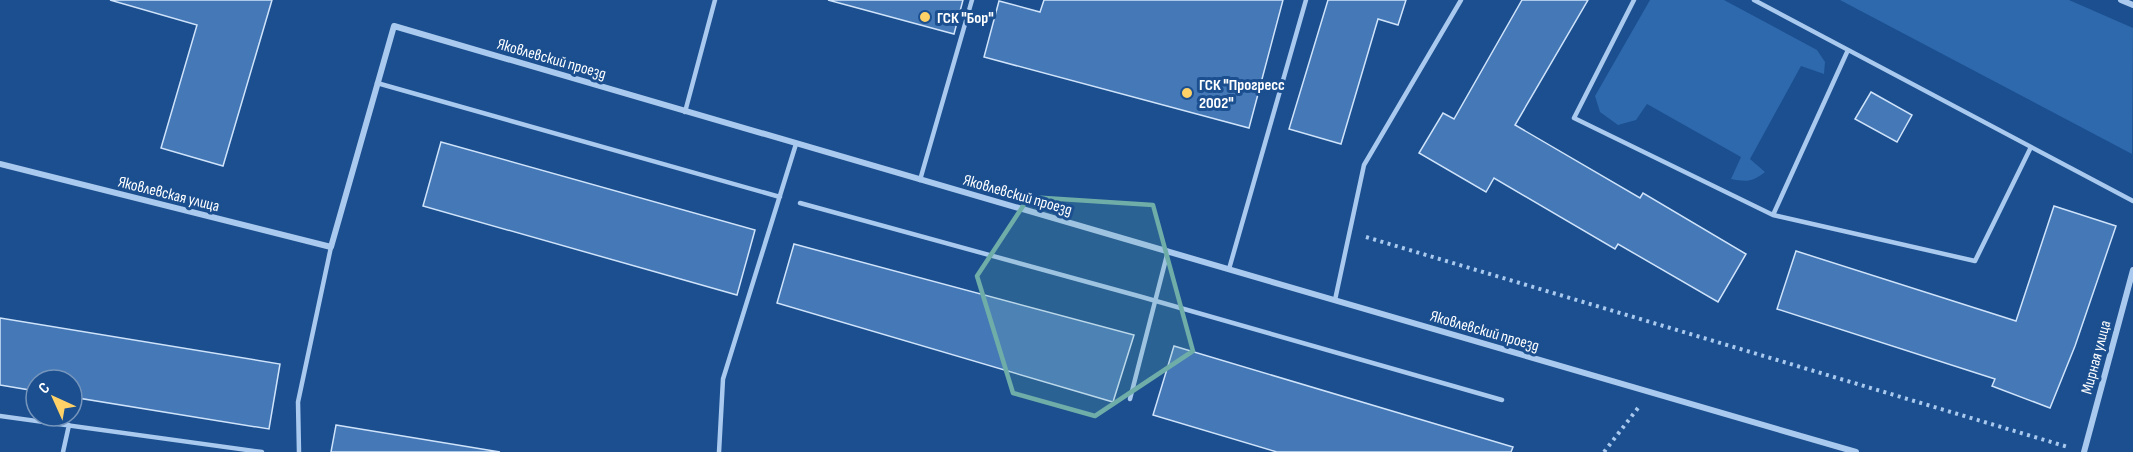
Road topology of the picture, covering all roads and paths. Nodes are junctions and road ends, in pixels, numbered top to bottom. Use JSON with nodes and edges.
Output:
{"nodes":[{"id":1,"x":715,"y":0,"type":"edge"},
{"id":2,"x":972,"y":0,"type":"edge"},
{"id":3,"x":1306,"y":0,"type":"edge"},
{"id":4,"x":1461,"y":0,"type":"edge"},
{"id":5,"x":1634,"y":0,"type":"edge"},
{"id":6,"x":1754,"y":0,"type":"edge"},
{"id":7,"x":2121,"y":0,"type":"edge"},
{"id":8,"x":2133,"y":5,"type":"edge"},
{"id":9,"x":1848,"y":50,"type":"junction"},
{"id":10,"x":377,"y":83,"type":"junction"},
{"id":11,"x":685,"y":112,"type":"junction"},
{"id":12,"x":796,"y":144,"type":"junction"},
{"id":13,"x":2031,"y":147,"type":"junction"},
{"id":14,"x":0,"y":164,"type":"edge"},
{"id":15,"x":920,"y":180,"type":"junction"},
{"id":16,"x":780,"y":197,"type":"junction"},
{"id":17,"x":2133,"y":201,"type":"edge"},
{"id":18,"x":800,"y":203,"type":"dead end"},
{"id":19,"x":1773,"y":215,"type":"junction"},
{"id":20,"x":1349,"y":232,"type":"junction"},
{"id":21,"x":331,"y":247,"type":"junction"},
{"id":22,"x":1168,"y":251,"type":"junction"},
{"id":23,"x":1229,"y":269,"type":"junction"},
{"id":24,"x":2133,"y":270,"type":"edge"},
{"id":25,"x":1155,"y":300,"type":"junction"},
{"id":26,"x":1335,"y":300,"type":"junction"},
{"id":27,"x":1651,"y":392,"type":"junction"},
{"id":28,"x":1130,"y":399,"type":"dead end"},
{"id":29,"x":1502,"y":400,"type":"dead end"},
{"id":30,"x":0,"y":416,"type":"edge"},
{"id":31,"x":24,"y":419,"type":"edge"},
{"id":32,"x":84,"y":427,"type":"edge"},
{"id":33,"x":68,"y":428,"type":"edge"},
{"id":34,"x":63,"y":452,"type":"edge"},
{"id":35,"x":262,"y":452,"type":"edge"},
{"id":36,"x":299,"y":452,"type":"edge"},
{"id":37,"x":719,"y":452,"type":"edge"},
{"id":38,"x":1604,"y":452,"type":"edge"},
{"id":39,"x":1856,"y":452,"type":"edge"},
{"id":40,"x":2084,"y":452,"type":"edge"}],
"edges":[{"from":1,"to":11,"type":"lane"},
{"from":2,"to":15,"type":"lane"},
{"from":3,"to":23,"type":"lane"},
{"from":4,"to":20,"type":"lane"},
{"from":5,"to":19,"type":"lane"},
{"from":6,"to":9,"type":"lane"},
{"from":7,"to":8,"type":"street"},
{"from":9,"to":13,"type":"lane"},
{"from":9,"to":19,"type":"lane"},
{"from":10,"to":11,"type":"street","name":"Яковлевский проезд"},
{"from":10,"to":16,"type":"lane"},
{"from":10,"to":21,"type":"street","name":"Яковлевский проезд"},
{"from":11,"to":12,"type":"street","name":"Яковлевский проезд"},
{"from":12,"to":15,"type":"street","name":"Яковлевский проезд"},
{"from":12,"to":16,"type":"lane"},
{"from":13,"to":17,"type":"lane"},
{"from":13,"to":19,"type":"lane"},
{"from":14,"to":21,"type":"street","name":"Яковлевская улица"},
{"from":15,"to":22,"type":"street","name":"Яковлевский проезд"},
{"from":16,"to":37,"type":"lane"},
{"from":18,"to":25,"type":"lane"},
{"from":20,"to":26,"type":"lane"},
{"from":20,"to":40,"type":"path"},
{"from":21,"to":36,"type":"lane"},
{"from":22,"to":23,"type":"street","name":"Яковлевский проезд"},
{"from":22,"to":25,"type":"lane"},
{"from":23,"to":26,"type":"street","name":"Яковлевский проезд"},
{"from":24,"to":40,"type":"street","name":"Мирная улица"},
{"from":25,"to":28,"type":"lane"},
{"from":25,"to":29,"type":"lane"},
{"from":26,"to":27,"type":"street","name":"Яковлевский проезд"},
{"from":27,"to":38,"type":"path"},
{"from":27,"to":39,"type":"street","name":"Яковлевский проезд"},
{"from":30,"to":31,"type":"lane"},
{"from":32,"to":35,"type":"lane"},
{"from":33,"to":34,"type":"lane"}]}
